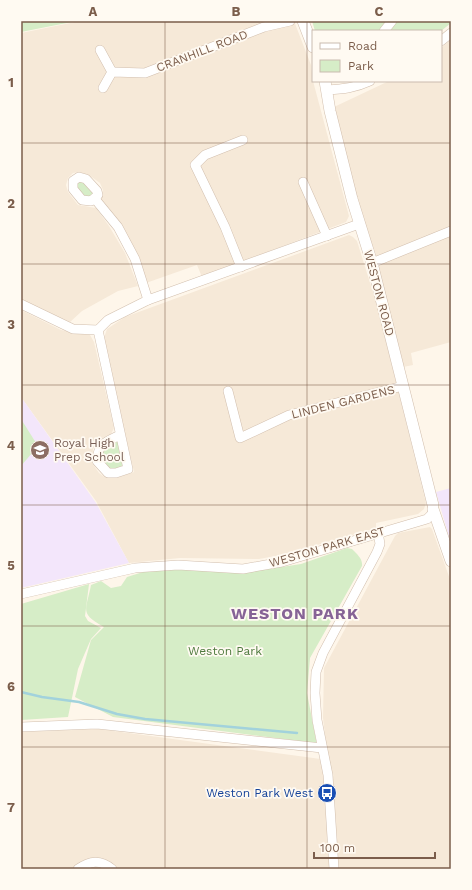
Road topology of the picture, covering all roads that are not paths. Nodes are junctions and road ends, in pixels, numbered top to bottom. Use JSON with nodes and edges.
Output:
{"nodes":[{"id":1,"x":290,"y":21,"type":"edge"},
{"id":2,"x":303,"y":21,"type":"edge"},
{"id":3,"x":392,"y":21,"type":"edge"},
{"id":4,"x":385,"y":30,"type":"edge"},
{"id":5,"x":451,"y":33,"type":"edge"},
{"id":6,"x":442,"y":40,"type":"edge"},
{"id":7,"x":312,"y":44,"type":"edge"},
{"id":8,"x":100,"y":50,"type":"dead end"},
{"id":9,"x":112,"y":72,"type":"junction"},
{"id":10,"x":368,"y":82,"type":"edge"},
{"id":11,"x":342,"y":85,"type":"edge"},
{"id":12,"x":326,"y":86,"type":"edge"},
{"id":13,"x":103,"y":88,"type":"dead end"},
{"id":14,"x":243,"y":140,"type":"dead end"},
{"id":15,"x":303,"y":182,"type":"dead end"},
{"id":16,"x":95,"y":199,"type":"dead end"},
{"id":17,"x":359,"y":224,"type":"junction"},
{"id":18,"x":451,"y":231,"type":"edge"},
{"id":19,"x":327,"y":236,"type":"junction"},
{"id":20,"x":372,"y":263,"type":"junction"},
{"id":21,"x":242,"y":267,"type":"junction"},
{"id":22,"x":148,"y":300,"type":"junction"},
{"id":23,"x":21,"y":304,"type":"edge"},
{"id":24,"x":98,"y":330,"type":"junction"},
{"id":25,"x":403,"y":386,"type":"junction"},
{"id":26,"x":228,"y":391,"type":"dead end"},
{"id":27,"x":120,"y":435,"type":"dead end"},
{"id":28,"x":433,"y":507,"type":"junction"},
{"id":29,"x":378,"y":532,"type":"junction"},
{"id":30,"x":451,"y":561,"type":"edge"},
{"id":31,"x":21,"y":594,"type":"edge"},
{"id":32,"x":21,"y":727,"type":"edge"},
{"id":33,"x":322,"y":748,"type":"junction"},
{"id":34,"x":78,"y":869,"type":"edge"},
{"id":35,"x":112,"y":869,"type":"edge"},
{"id":36,"x":334,"y":869,"type":"edge"}],
"edges":[{"from":1,"to":9,"type":"street","name":"CRANHILL ROAD"},
{"from":2,"to":7,"type":"street"},
{"from":3,"to":4,"type":"street"},
{"from":5,"to":6,"type":"street"},
{"from":8,"to":9,"type":"street"},
{"from":9,"to":13,"type":"street"},
{"from":10,"to":11,"type":"street"},
{"from":11,"to":12,"type":"street"},
{"from":12,"to":17,"type":"street","name":"WESTON ROAD"},
{"from":14,"to":21,"type":"street"},
{"from":15,"to":19,"type":"street"},
{"from":16,"to":22,"type":"street"},
{"from":17,"to":19,"type":"street"},
{"from":17,"to":20,"type":"street","name":"WESTON ROAD"},
{"from":18,"to":20,"type":"street"},
{"from":19,"to":21,"type":"street"},
{"from":20,"to":25,"type":"street","name":"WESTON ROAD"},
{"from":21,"to":22,"type":"street"},
{"from":22,"to":24,"type":"street"},
{"from":23,"to":24,"type":"street"},
{"from":24,"to":27,"type":"street"},
{"from":25,"to":26,"type":"street","name":"LINDEN GARDENS"},
{"from":25,"to":28,"type":"street","name":"WESTON ROAD"},
{"from":28,"to":29,"type":"street","name":"WESTON PARK EAST"},
{"from":28,"to":30,"type":"street","name":"WESTON ROAD"},
{"from":29,"to":31,"type":"street","name":"WESTON PARK EAST"},
{"from":29,"to":33,"type":"street"},
{"from":32,"to":33,"type":"street"},
{"from":33,"to":36,"type":"street"},
{"from":34,"to":35,"type":"street"}]}
